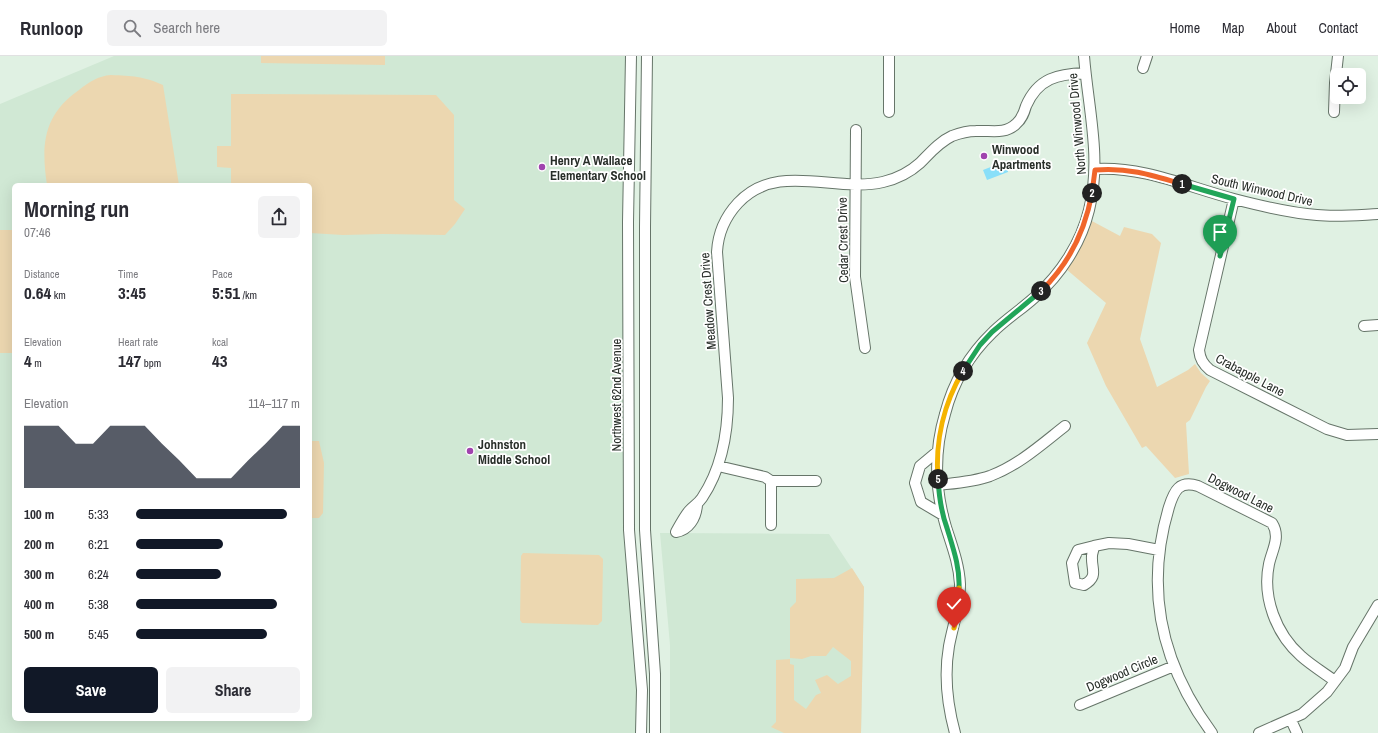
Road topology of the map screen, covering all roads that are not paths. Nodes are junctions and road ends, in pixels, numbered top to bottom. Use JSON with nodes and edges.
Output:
{"nodes":[{"id":1,"x":631,"y":56,"type":"edge"},
{"id":2,"x":647,"y":56,"type":"edge"},
{"id":3,"x":890,"y":56,"type":"edge"},
{"id":4,"x":1084,"y":56,"type":"edge"},
{"id":5,"x":1147,"y":56,"type":"edge"},
{"id":6,"x":1338,"y":56,"type":"edge"},
{"id":7,"x":1143,"y":68,"type":"dead end"},
{"id":8,"x":1085,"y":74,"type":"junction"},
{"id":9,"x":889,"y":112,"type":"dead end"},
{"id":10,"x":1334,"y":112,"type":"dead end"},
{"id":11,"x":856,"y":130,"type":"dead end"},
{"id":12,"x":1095,"y":170,"type":"junction"},
{"id":13,"x":856,"y":185,"type":"junction"},
{"id":14,"x":1234,"y":199,"type":"junction"},
{"id":15,"x":1378,"y":214,"type":"edge"},
{"id":16,"x":1378,"y":325,"type":"edge"},
{"id":17,"x":1364,"y":326,"type":"dead end"},
{"id":18,"x":865,"y":348,"type":"dead end"},
{"id":19,"x":1065,"y":426,"type":"dead end"},
{"id":20,"x":1378,"y":434,"type":"edge"},
{"id":21,"x":938,"y":451,"type":"junction"},
{"id":22,"x":718,"y":466,"type":"junction"},
{"id":23,"x":816,"y":480,"type":"dead end"},
{"id":24,"x":771,"y":481,"type":"junction"},
{"id":25,"x":938,"y":485,"type":"junction"},
{"id":26,"x":697,"y":505,"type":"dead end"},
{"id":27,"x":943,"y":515,"type":"junction"},
{"id":28,"x":771,"y":525,"type":"dead end"},
{"id":29,"x":1094,"y":546,"type":"dead end"},
{"id":30,"x":1159,"y":550,"type":"junction"},
{"id":31,"x":1378,"y":605,"type":"edge"},
{"id":32,"x":1174,"y":666,"type":"junction"},
{"id":33,"x":1335,"y":681,"type":"junction"},
{"id":34,"x":1080,"y":705,"type":"dead end"},
{"id":35,"x":1291,"y":720,"type":"junction"},
{"id":36,"x":641,"y":733,"type":"edge"},
{"id":37,"x":655,"y":733,"type":"edge"},
{"id":38,"x":956,"y":733,"type":"edge"},
{"id":39,"x":1212,"y":733,"type":"edge"},
{"id":40,"x":1259,"y":733,"type":"edge"},
{"id":41,"x":1297,"y":733,"type":"edge"}],
"edges":[{"from":1,"to":36,"type":"street","name":"Northwest 62nd Avenue"},
{"from":2,"to":37,"type":"street"},
{"from":3,"to":9,"type":"street"},
{"from":4,"to":8,"type":"street","name":"North Winwood Drive"},
{"from":5,"to":7,"type":"street"},
{"from":6,"to":10,"type":"street"},
{"from":8,"to":12,"type":"street","name":"North Winwood Drive"},
{"from":8,"to":13,"type":"street","name":"Meadow Crest Drive"},
{"from":11,"to":13,"type":"street","name":"Cedar Crest Drive"},
{"from":12,"to":14,"type":"street","name":"South Winwood Drive"},
{"from":12,"to":21,"type":"street","name":"North Winwood Drive"},
{"from":13,"to":18,"type":"street","name":"Cedar Crest Drive"},
{"from":13,"to":22,"type":"street","name":"Meadow Crest Drive"},
{"from":14,"to":15,"type":"street","name":"South Winwood Drive"},
{"from":14,"to":20,"type":"street","name":"Crabapple Lane"},
{"from":16,"to":17,"type":"street"},
{"from":19,"to":25,"type":"street"},
{"from":21,"to":25,"type":"street","name":"North Winwood Drive"},
{"from":21,"to":27,"type":"street"},
{"from":22,"to":24,"type":"street"},
{"from":22,"to":26,"type":"street","name":"Meadow Crest Drive"},
{"from":23,"to":24,"type":"street"},
{"from":24,"to":28,"type":"street"},
{"from":25,"to":27,"type":"street","name":"North Winwood Drive"},
{"from":27,"to":38,"type":"street","name":"North Winwood Drive"},
{"from":29,"to":30,"type":"street"},
{"from":30,"to":32,"type":"street","name":"Dogwood Lane"},
{"from":30,"to":33,"type":"street","name":"Dogwood Lane"},
{"from":31,"to":33,"type":"street"},
{"from":32,"to":34,"type":"street","name":"Dogwood Circle"},
{"from":32,"to":39,"type":"street","name":"Dogwood Lane"},
{"from":33,"to":35,"type":"street"},
{"from":35,"to":40,"type":"street"},
{"from":35,"to":41,"type":"street"}]}
